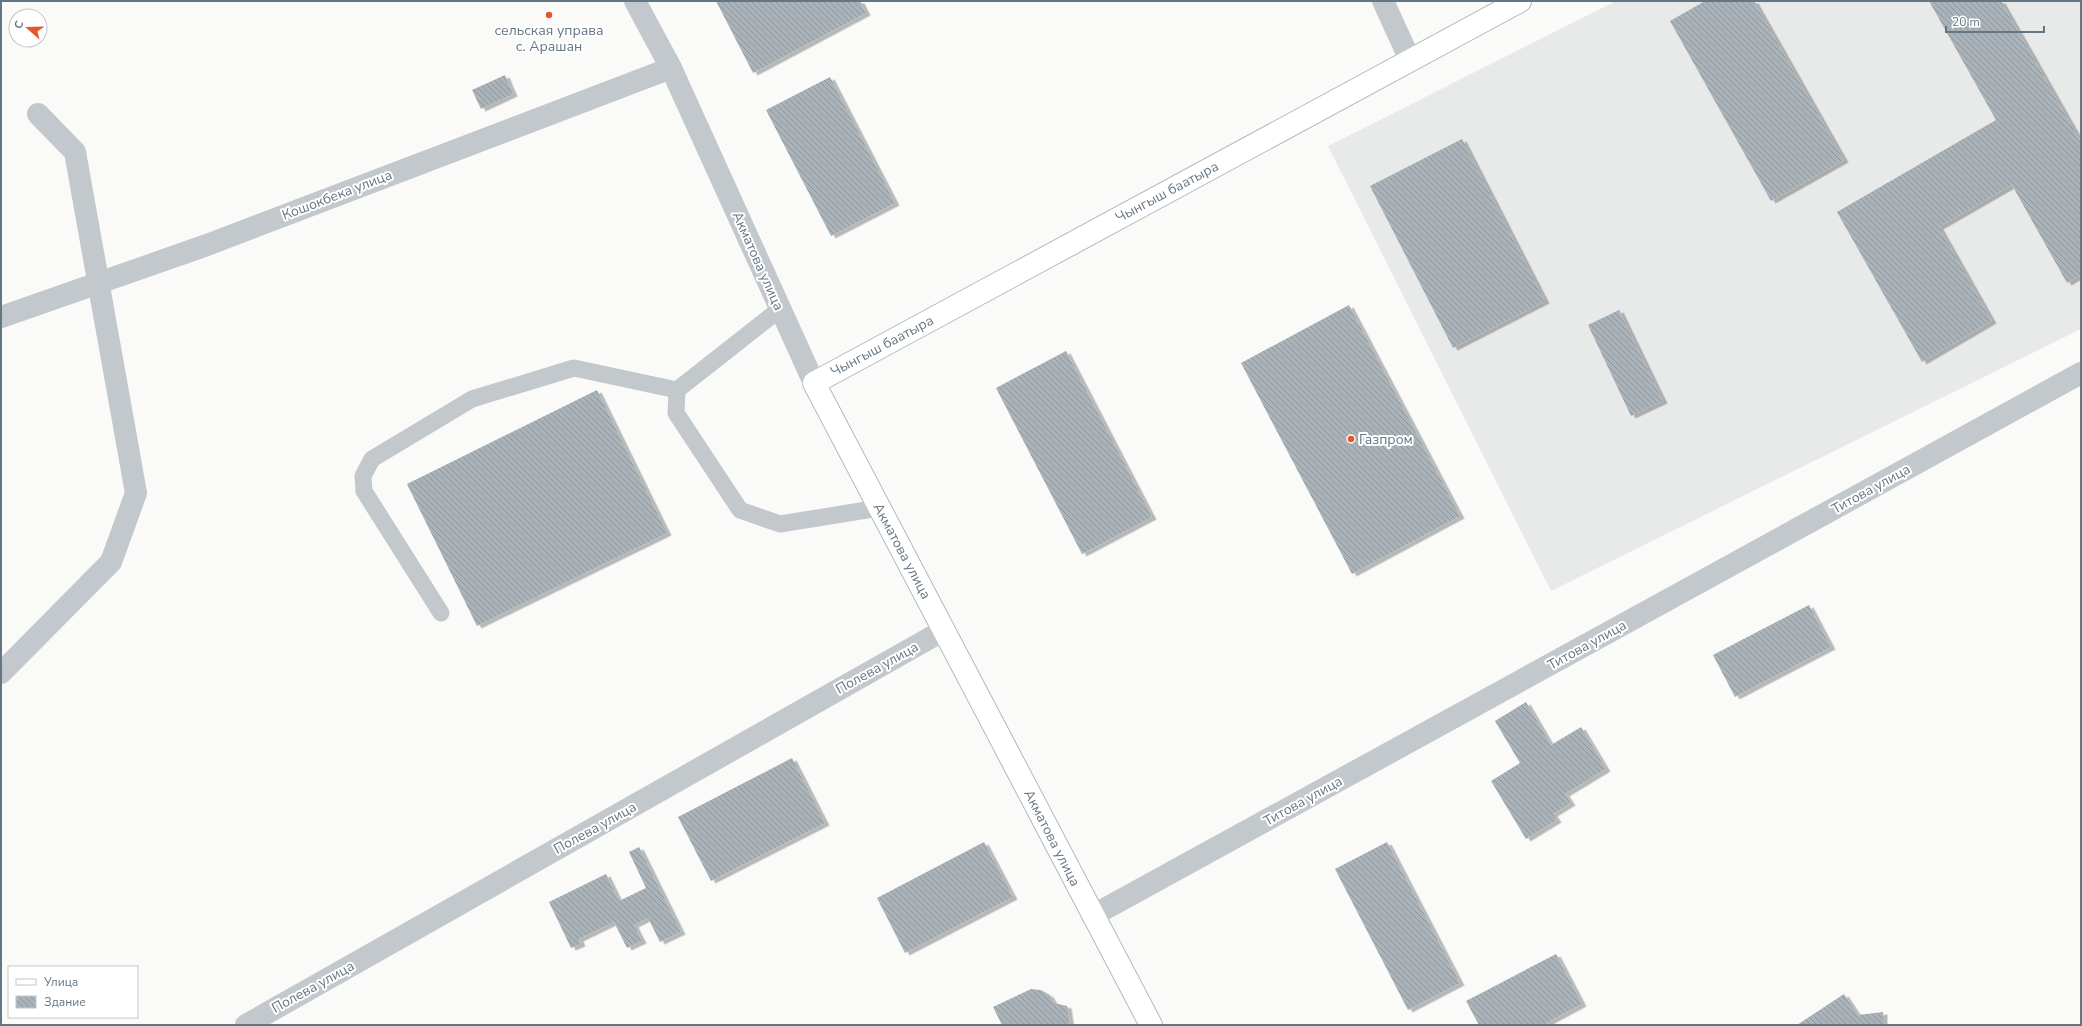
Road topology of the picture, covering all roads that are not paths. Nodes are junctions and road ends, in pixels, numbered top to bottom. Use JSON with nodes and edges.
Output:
{"nodes":[{"id":1,"x":635,"y":1,"type":"edge"},
{"id":2,"x":1383,"y":1,"type":"edge"},
{"id":3,"x":1520,"y":1,"type":"edge"},
{"id":4,"x":1410,"y":60,"type":"junction"},
{"id":5,"x":671,"y":68,"type":"junction"},
{"id":6,"x":38,"y":114,"type":"dead end"},
{"id":7,"x":98,"y":283,"type":"junction"},
{"id":8,"x":780,"y":309,"type":"junction"},
{"id":9,"x":1,"y":317,"type":"edge"},
{"id":10,"x":2081,"y":373,"type":"edge"},
{"id":11,"x":814,"y":383,"type":"junction"},
{"id":12,"x":678,"y":390,"type":"junction"},
{"id":13,"x":879,"y":508,"type":"junction"},
{"id":14,"x":441,"y":613,"type":"dead end"},
{"id":15,"x":944,"y":630,"type":"junction"},
{"id":16,"x":1,"y":673,"type":"edge"},
{"id":17,"x":1092,"y":916,"type":"junction"},
{"id":18,"x":246,"y":1025,"type":"edge"},
{"id":19,"x":1151,"y":1025,"type":"edge"}],
"edges":[{"from":1,"to":5,"type":"street","name":"Акматова улица"},
{"from":2,"to":4,"type":"street"},
{"from":3,"to":4,"type":"main road","name":"Чынгыш баатыра"},
{"from":4,"to":11,"type":"main road","name":"Чынгыш баатыра"},
{"from":5,"to":7,"type":"street","name":"Кошокбека улица"},
{"from":5,"to":8,"type":"street","name":"Акматова улица"},
{"from":6,"to":7,"type":"street"},
{"from":7,"to":9,"type":"street","name":"Кошокбека улица"},
{"from":7,"to":16,"type":"street"},
{"from":8,"to":11,"type":"street","name":"Акматова улица"},
{"from":8,"to":12,"type":"lane"},
{"from":10,"to":17,"type":"street","name":"Титова улица"},
{"from":11,"to":13,"type":"main road","name":"Акматова улица"},
{"from":12,"to":13,"type":"lane"},
{"from":12,"to":14,"type":"lane"},
{"from":13,"to":15,"type":"main road","name":"Акматова улица"},
{"from":15,"to":17,"type":"main road","name":"Акматова улица"},
{"from":15,"to":18,"type":"street","name":"Полева улица"},
{"from":17,"to":19,"type":"main road","name":"Акматова улица"}]}
